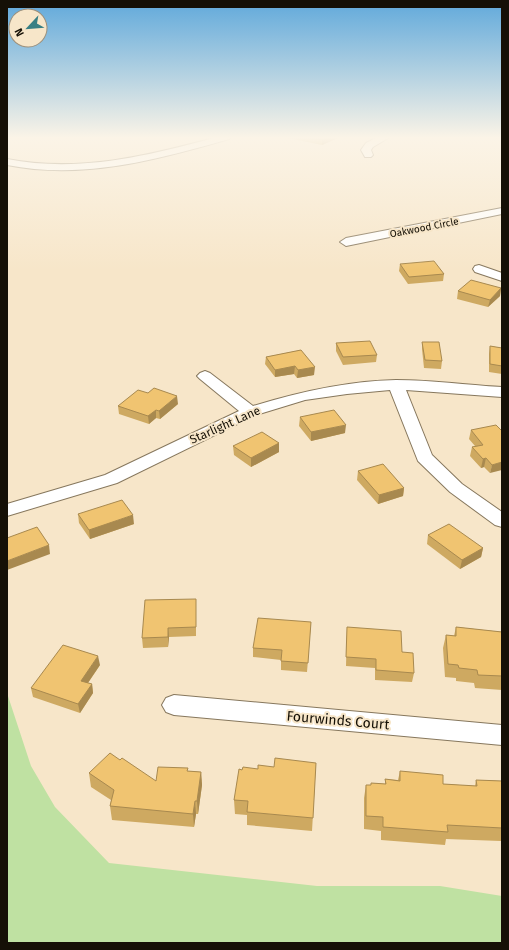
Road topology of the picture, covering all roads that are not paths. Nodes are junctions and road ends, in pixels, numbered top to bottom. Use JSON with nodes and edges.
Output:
{"nodes":[{"id":1,"x":502,"y":211,"type":"edge"},
{"id":2,"x":346,"y":242,"type":"dead end"},
{"id":3,"x":479,"y":269,"type":"dead end"},
{"id":4,"x":502,"y":277,"type":"edge"},
{"id":5,"x":205,"y":376,"type":"dead end"},
{"id":6,"x":396,"y":385,"type":"junction"},
{"id":7,"x":502,"y":392,"type":"edge"},
{"id":8,"x":250,"y":412,"type":"junction"},
{"id":9,"x":7,"y":510,"type":"edge"},
{"id":10,"x":502,"y":521,"type":"edge"},
{"id":11,"x":174,"y":705,"type":"dead end"},
{"id":12,"x":502,"y":735,"type":"edge"}],
"edges":[{"from":1,"to":2,"type":"street","name":"Oakwood Circle"},
{"from":3,"to":4,"type":"street"},
{"from":5,"to":8,"type":"street"},
{"from":6,"to":7,"type":"street","name":"Starlight Lane"},
{"from":6,"to":8,"type":"street","name":"Starlight Lane"},
{"from":6,"to":10,"type":"street"},
{"from":8,"to":9,"type":"street","name":"Starlight Lane"},
{"from":11,"to":12,"type":"street","name":"Fourwinds Court"}]}
